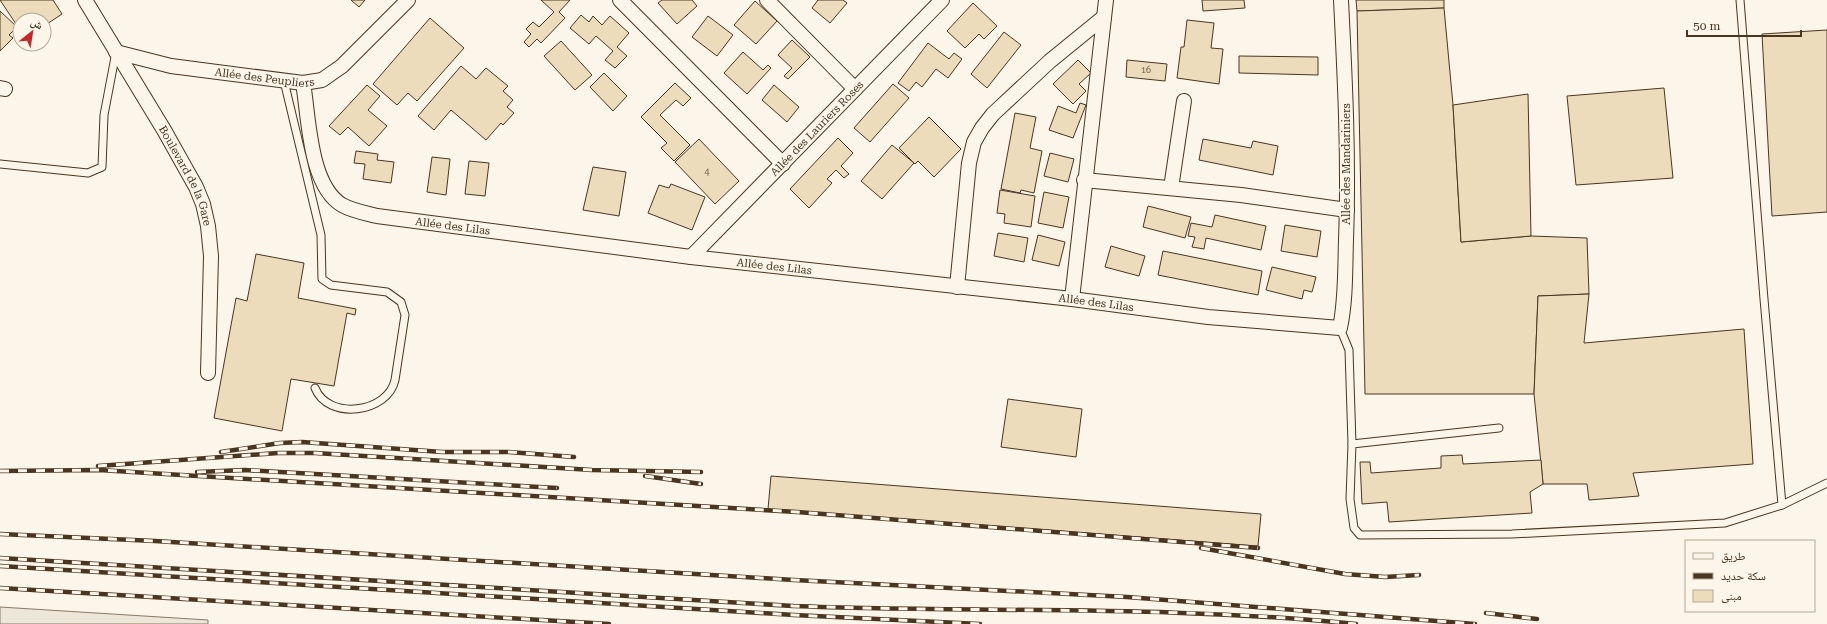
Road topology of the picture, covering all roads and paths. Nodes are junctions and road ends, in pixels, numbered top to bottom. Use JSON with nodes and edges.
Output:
{"nodes":[{"id":1,"x":85,"y":0,"type":"edge"},
{"id":2,"x":408,"y":0,"type":"edge"},
{"id":3,"x":767,"y":0,"type":"edge"},
{"id":4,"x":1106,"y":0,"type":"edge"},
{"id":5,"x":1341,"y":0,"type":"edge"},
{"id":6,"x":1740,"y":0,"type":"edge"},
{"id":7,"x":936,"y":2,"type":"edge"},
{"id":8,"x":627,"y":3,"type":"edge"},
{"id":9,"x":1104,"y":17,"type":"junction"},
{"id":10,"x":116,"y":52,"type":"junction"},
{"id":11,"x":284,"y":81,"type":"junction"},
{"id":12,"x":303,"y":83,"type":"junction"},
{"id":13,"x":855,"y":89,"type":"junction"},
{"id":14,"x":1184,"y":101,"type":"dead end"},
{"id":15,"x":0,"y":164,"type":"edge"},
{"id":16,"x":783,"y":164,"type":"junction"},
{"id":17,"x":1084,"y":180,"type":"junction"},
{"id":18,"x":1171,"y":188,"type":"junction"},
{"id":19,"x":1347,"y":210,"type":"junction"},
{"id":20,"x":691,"y":257,"type":"junction"},
{"id":21,"x":957,"y":287,"type":"junction"},
{"id":22,"x":1072,"y":299,"type":"junction"},
{"id":23,"x":1340,"y":328,"type":"junction"},
{"id":24,"x":208,"y":373,"type":"dead end"},
{"id":25,"x":315,"y":388,"type":"dead end"},
{"id":26,"x":1499,"y":428,"type":"dead end"},
{"id":27,"x":1352,"y":444,"type":"junction"},
{"id":28,"x":1827,"y":483,"type":"edge"},
{"id":29,"x":1782,"y":505,"type":"junction"}],
"edges":[{"from":1,"to":10,"type":"street","name":"Boulevard de la Gare"},
{"from":2,"to":12,"type":"street","name":"Allée des Peupliers"},
{"from":3,"to":13,"type":"street"},
{"from":4,"to":9,"type":"street"},
{"from":5,"to":19,"type":"street","name":"Allée des Mandariniers"},
{"from":6,"to":29,"type":"lane"},
{"from":7,"to":13,"type":"street","name":"Allée des Lauriers Roses"},
{"from":8,"to":16,"type":"street"},
{"from":9,"to":17,"type":"street"},
{"from":9,"to":21,"type":"street"},
{"from":10,"to":11,"type":"street","name":"Allée des Peupliers"},
{"from":10,"to":15,"type":"lane"},
{"from":10,"to":24,"type":"street","name":"Boulevard de la Gare"},
{"from":11,"to":12,"type":"street","name":"Allée des Peupliers"},
{"from":11,"to":25,"type":"lane"},
{"from":12,"to":20,"type":"street","name":"Allée des Lilas"},
{"from":13,"to":16,"type":"street","name":"Allée des Lauriers Roses"},
{"from":14,"to":18,"type":"street"},
{"from":16,"to":20,"type":"street","name":"Allée des Lauriers Roses"},
{"from":17,"to":18,"type":"street"},
{"from":17,"to":22,"type":"street"},
{"from":18,"to":19,"type":"street"},
{"from":19,"to":23,"type":"street","name":"Allée des Mandariniers"},
{"from":20,"to":21,"type":"street","name":"Allée des Lilas"},
{"from":21,"to":22,"type":"street","name":"Allée des Lilas"},
{"from":22,"to":23,"type":"street","name":"Allée des Lilas"},
{"from":23,"to":27,"type":"lane"},
{"from":26,"to":27,"type":"lane"},
{"from":27,"to":29,"type":"lane"},
{"from":28,"to":29,"type":"lane"}]}
